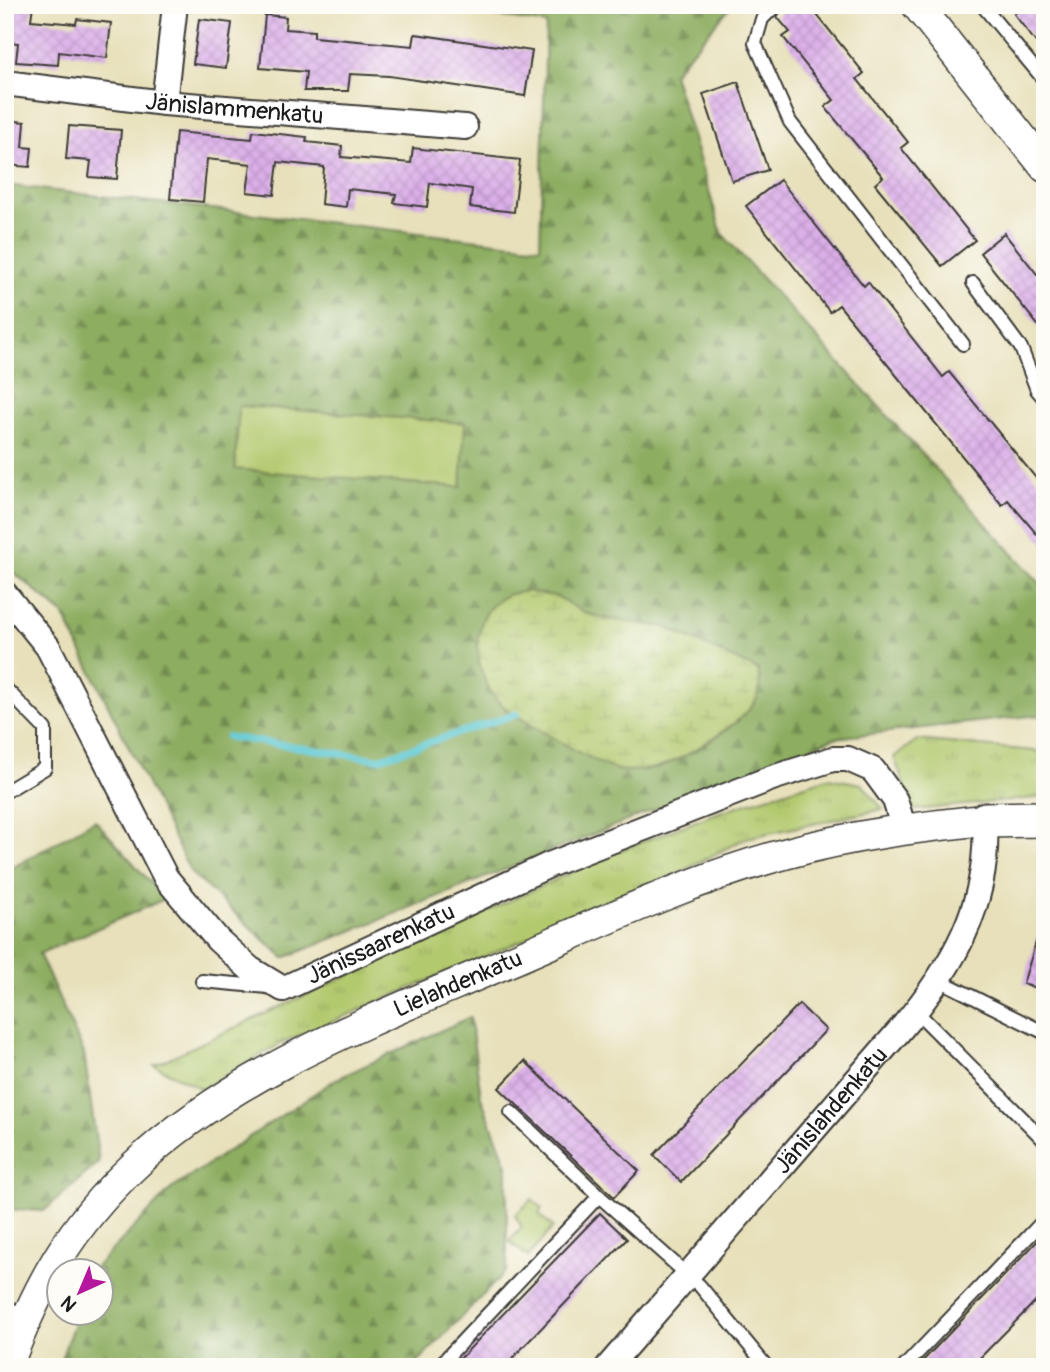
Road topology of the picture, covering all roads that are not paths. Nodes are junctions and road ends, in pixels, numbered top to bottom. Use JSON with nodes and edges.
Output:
{"nodes":[{"id":1,"x":175,"y":5,"type":"edge"},
{"id":2,"x":776,"y":5,"type":"edge"},
{"id":3,"x":982,"y":5,"type":"edge"},
{"id":4,"x":926,"y":9,"type":"edge"},
{"id":5,"x":1045,"y":82,"type":"edge"},
{"id":6,"x":5,"y":83,"type":"edge"},
{"id":7,"x":164,"y":103,"type":"junction"},
{"id":8,"x":465,"y":127,"type":"dead end"},
{"id":9,"x":1045,"y":167,"type":"edge"},
{"id":10,"x":973,"y":283,"type":"dead end"},
{"id":11,"x":963,"y":344,"type":"dead end"},
{"id":12,"x":1042,"y":391,"type":"edge"},
{"id":13,"x":5,"y":594,"type":"edge"},
{"id":14,"x":5,"y":688,"type":"edge"},
{"id":15,"x":5,"y":792,"type":"edge"},
{"id":16,"x":1045,"y":819,"type":"edge"},
{"id":17,"x":985,"y":820,"type":"junction"},
{"id":18,"x":904,"y":829,"type":"junction"},
{"id":19,"x":939,"y":980,"type":"junction"},
{"id":20,"x":202,"y":981,"type":"dead end"},
{"id":21,"x":284,"y":989,"type":"junction"},
{"id":22,"x":916,"y":1011,"type":"junction"},
{"id":23,"x":1045,"y":1033,"type":"edge"},
{"id":24,"x":511,"y":1112,"type":"dead end"},
{"id":25,"x":1045,"y":1141,"type":"edge"},
{"id":26,"x":599,"y":1196,"type":"junction"},
{"id":27,"x":1045,"y":1219,"type":"edge"},
{"id":28,"x":689,"y":1275,"type":"junction"},
{"id":29,"x":15,"y":1312,"type":"edge"},
{"id":30,"x":439,"y":1366,"type":"edge"},
{"id":31,"x":7,"y":1367,"type":"edge"},
{"id":32,"x":608,"y":1367,"type":"edge"},
{"id":33,"x":767,"y":1367,"type":"edge"},
{"id":34,"x":904,"y":1367,"type":"edge"}],
"edges":[{"from":1,"to":7,"type":"street"},
{"from":2,"to":11,"type":"lane"},
{"from":3,"to":5,"type":"lane"},
{"from":4,"to":9,"type":"street"},
{"from":6,"to":7,"type":"street","name":"Jänislammenkatu"},
{"from":7,"to":8,"type":"street","name":"Jänislammenkatu"},
{"from":10,"to":12,"type":"lane"},
{"from":13,"to":21,"type":"street","name":"Jänissaarenkatu"},
{"from":14,"to":15,"type":"lane"},
{"from":16,"to":17,"type":"main road","name":"Lielahdenkatu"},
{"from":17,"to":18,"type":"street","name":"Lielahdenkatu"},
{"from":17,"to":19,"type":"street","name":"Jänislahdenkatu"},
{"from":18,"to":21,"type":"street","name":"Jänissaarenkatu"},
{"from":18,"to":29,"type":"street","name":"Lielahdenkatu"},
{"from":19,"to":22,"type":"street","name":"Jänislahdenkatu"},
{"from":19,"to":23,"type":"lane"},
{"from":20,"to":21,"type":"lane"},
{"from":22,"to":25,"type":"lane"},
{"from":22,"to":28,"type":"street","name":"Jänislahdenkatu"},
{"from":24,"to":26,"type":"lane"},
{"from":26,"to":28,"type":"lane"},
{"from":26,"to":30,"type":"lane"},
{"from":27,"to":34,"type":"lane"},
{"from":28,"to":32,"type":"street","name":"Jänislahdenkatu"},
{"from":28,"to":33,"type":"lane"},
{"from":29,"to":31,"type":"street","name":"Lielahdenkatu"}]}
